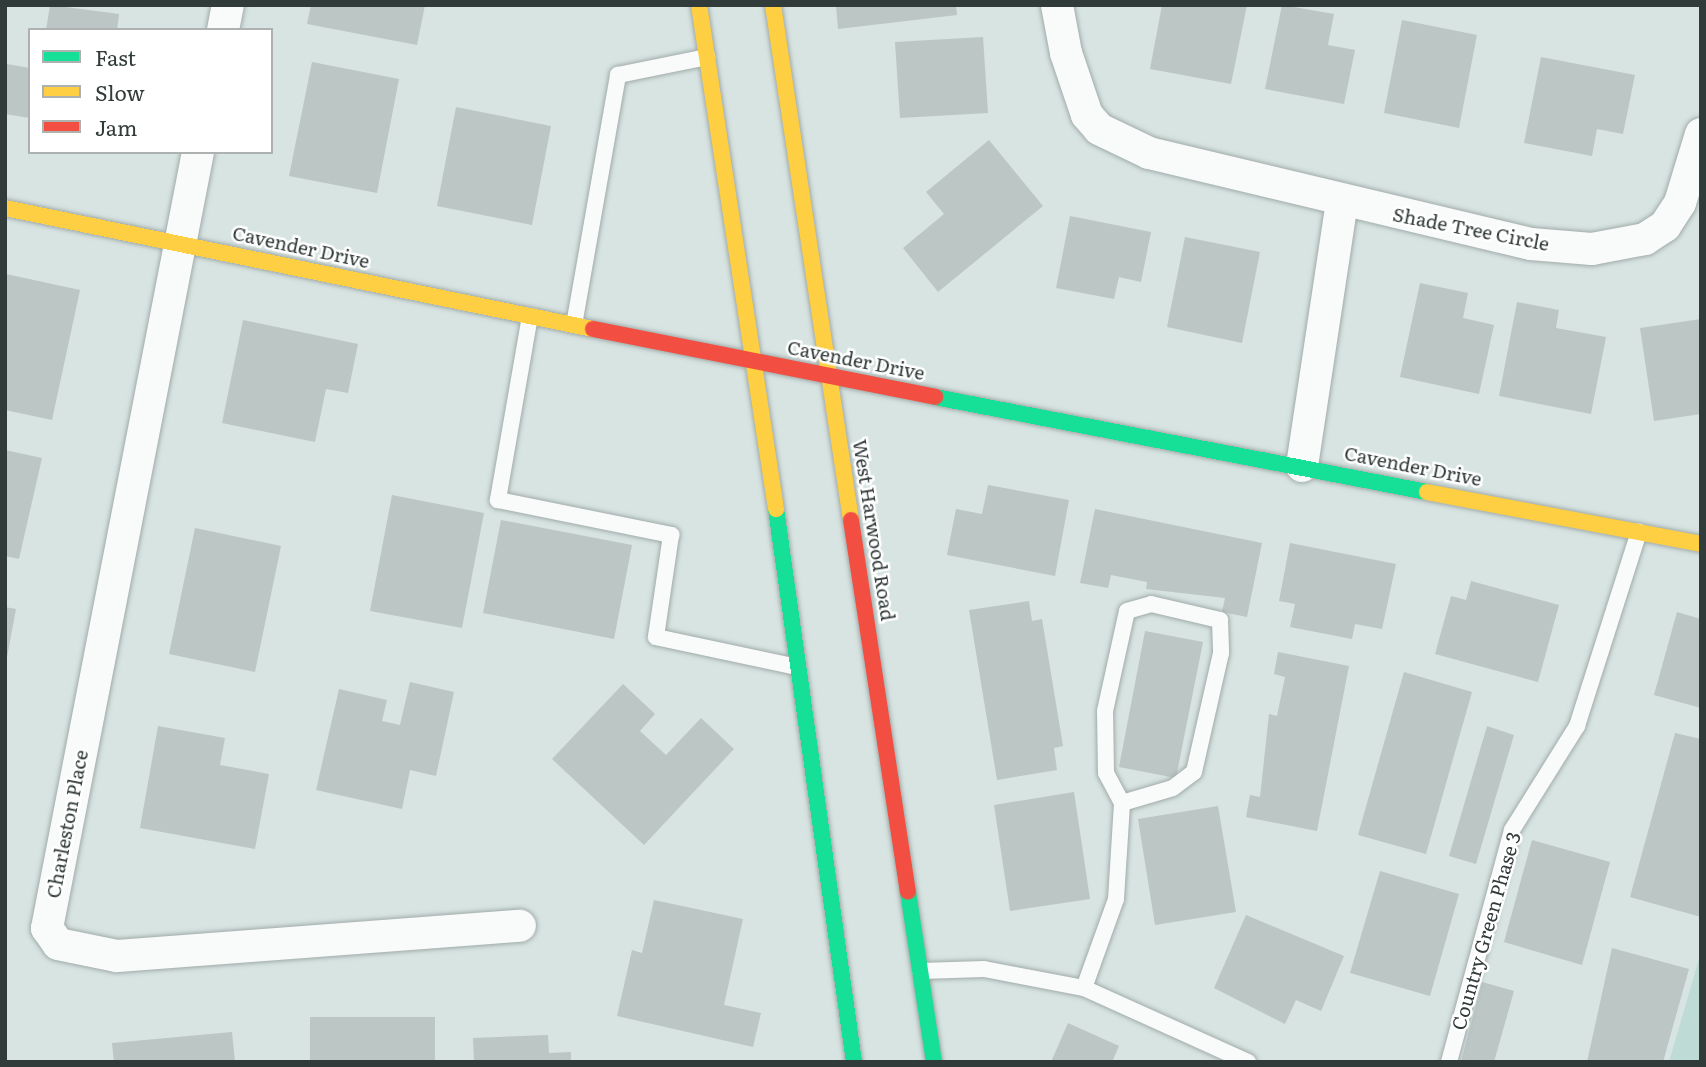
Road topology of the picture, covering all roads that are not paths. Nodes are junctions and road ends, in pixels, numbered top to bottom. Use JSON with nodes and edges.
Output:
{"nodes":[{"id":1,"x":228,"y":5,"type":"edge"},
{"id":2,"x":698,"y":5,"type":"edge"},
{"id":3,"x":773,"y":5,"type":"edge"},
{"id":4,"x":1057,"y":5,"type":"edge"},
{"id":5,"x":223,"y":28,"type":"edge"},
{"id":6,"x":707,"y":57,"type":"junction"},
{"id":7,"x":1701,"y":134,"type":"edge"},
{"id":8,"x":198,"y":154,"type":"edge"},
{"id":9,"x":1342,"y":202,"type":"junction"},
{"id":10,"x":5,"y":208,"type":"edge"},
{"id":11,"x":179,"y":244,"type":"junction"},
{"id":12,"x":530,"y":316,"type":"junction"},
{"id":13,"x":574,"y":325,"type":"junction"},
{"id":14,"x":755,"y":362,"type":"junction"},
{"id":15,"x":829,"y":377,"type":"junction"},
{"id":16,"x":1302,"y":466,"type":"junction"},
{"id":17,"x":1639,"y":532,"type":"junction"},
{"id":18,"x":1701,"y":544,"type":"edge"},
{"id":19,"x":797,"y":667,"type":"junction"},
{"id":20,"x":1122,"y":803,"type":"junction"},
{"id":21,"x":520,"y":926,"type":"dead end"},
{"id":22,"x":920,"y":971,"type":"junction"},
{"id":23,"x":1084,"y":988,"type":"junction"},
{"id":24,"x":854,"y":1062,"type":"edge"},
{"id":25,"x":934,"y":1062,"type":"edge"},
{"id":26,"x":1248,"y":1062,"type":"edge"},
{"id":27,"x":1449,"y":1062,"type":"edge"}],
"edges":[{"from":1,"to":5,"type":"street"},
{"from":2,"to":6,"type":"main road"},
{"from":3,"to":15,"type":"main road","name":"West Harwood Road"},
{"from":4,"to":9,"type":"street","name":"Shade Tree Circle"},
{"from":6,"to":13,"type":"lane"},
{"from":6,"to":14,"type":"main road"},
{"from":7,"to":9,"type":"street","name":"Shade Tree Circle"},
{"from":8,"to":11,"type":"street","name":"Charleston Place"},
{"from":9,"to":16,"type":"street"},
{"from":10,"to":11,"type":"main road","name":"Cavender Drive"},
{"from":11,"to":12,"type":"main road","name":"Cavender Drive"},
{"from":11,"to":21,"type":"street","name":"Charleston Place"},
{"from":12,"to":13,"type":"main road","name":"Cavender Drive"},
{"from":12,"to":19,"type":"lane"},
{"from":13,"to":14,"type":"main road","name":"Cavender Drive"},
{"from":14,"to":15,"type":"main road","name":"Cavender Drive"},
{"from":14,"to":19,"type":"main road"},
{"from":15,"to":16,"type":"main road","name":"Cavender Drive"},
{"from":15,"to":22,"type":"main road","name":"West Harwood Road"},
{"from":16,"to":17,"type":"main road","name":"Cavender Drive"},
{"from":17,"to":18,"type":"main road","name":"Cavender Drive"},
{"from":17,"to":27,"type":"lane","name":"Country Green Phase 3"},
{"from":19,"to":24,"type":"main road"},
{"from":20,"to":20,"type":"lane"},
{"from":20,"to":23,"type":"lane"},
{"from":22,"to":23,"type":"lane"},
{"from":22,"to":25,"type":"main road","name":"West Harwood Road"},
{"from":23,"to":26,"type":"lane"}]}
